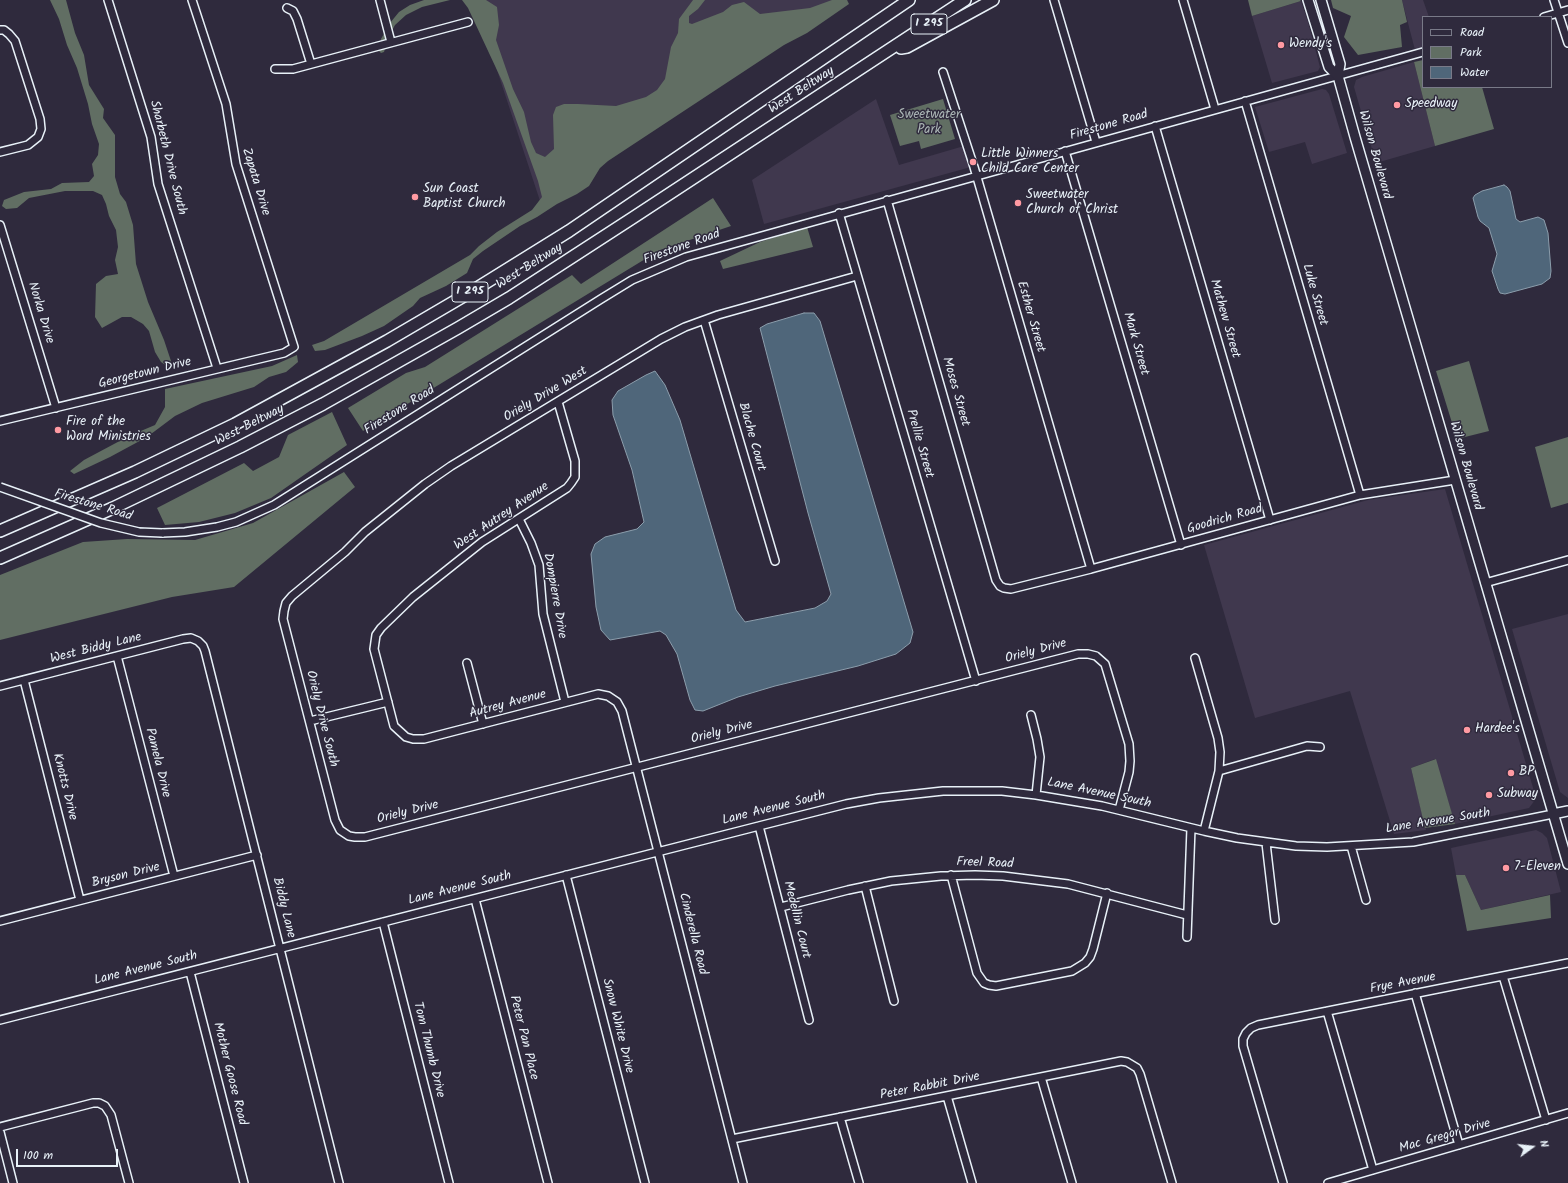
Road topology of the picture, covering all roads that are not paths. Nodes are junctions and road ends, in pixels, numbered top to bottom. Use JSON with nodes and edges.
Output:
{"nodes":[{"id":1,"x":116,"y":0,"type":"edge"},
{"id":2,"x":192,"y":0,"type":"edge"},
{"id":3,"x":380,"y":0,"type":"edge"},
{"id":4,"x":909,"y":0,"type":"edge"},
{"id":5,"x":965,"y":0,"type":"edge"},
{"id":6,"x":993,"y":0,"type":"edge"},
{"id":7,"x":1054,"y":0,"type":"edge"},
{"id":8,"x":1183,"y":0,"type":"edge"},
{"id":9,"x":1308,"y":0,"type":"edge"},
{"id":10,"x":1321,"y":0,"type":"edge"},
{"id":11,"x":1554,"y":0,"type":"edge"},
{"id":12,"x":108,"y":1,"type":"edge"},
{"id":13,"x":287,"y":8,"type":"dead end"},
{"id":14,"x":1568,"y":10,"type":"edge"},
{"id":15,"x":1558,"y":13,"type":"junction"},
{"id":16,"x":1548,"y":16,"type":"edge"},
{"id":17,"x":468,"y":22,"type":"dead end"},
{"id":18,"x":2,"y":30,"type":"edge"},
{"id":19,"x":390,"y":42,"type":"junction"},
{"id":20,"x":1568,"y":43,"type":"edge"},
{"id":21,"x":892,"y":49,"type":"junction"},
{"id":22,"x":1422,"y":52,"type":"edge"},
{"id":23,"x":311,"y":64,"type":"junction"},
{"id":24,"x":275,"y":69,"type":"dead end"},
{"id":25,"x":943,"y":72,"type":"dead end"},
{"id":26,"x":1338,"y":76,"type":"junction"},
{"id":27,"x":1245,"y":101,"type":"junction"},
{"id":28,"x":1215,"y":110,"type":"junction"},
{"id":29,"x":1155,"y":126,"type":"junction"},
{"id":30,"x":1096,"y":142,"type":"junction"},
{"id":31,"x":1065,"y":151,"type":"junction"},
{"id":32,"x":0,"y":152,"type":"edge"},
{"id":33,"x":977,"y":176,"type":"junction"},
{"id":34,"x":887,"y":200,"type":"junction"},
{"id":35,"x":839,"y":213,"type":"junction"},
{"id":36,"x":0,"y":225,"type":"edge"},
{"id":37,"x":857,"y":276,"type":"junction"},
{"id":38,"x":704,"y":320,"type":"junction"},
{"id":39,"x":294,"y":347,"type":"joint"},
{"id":40,"x":217,"y":368,"type":"junction"},
{"id":41,"x":558,"y":402,"type":"junction"},
{"id":42,"x":56,"y":408,"type":"junction"},
{"id":43,"x":0,"y":421,"type":"edge"},
{"id":44,"x":1455,"y":480,"type":"junction"},
{"id":45,"x":0,"y":488,"type":"edge"},
{"id":46,"x":1360,"y":495,"type":"junction"},
{"id":47,"x":519,"y":519,"type":"junction"},
{"id":48,"x":1270,"y":520,"type":"junction"},
{"id":49,"x":0,"y":531,"type":"edge"},
{"id":50,"x":1181,"y":545,"type":"junction"},
{"id":51,"x":0,"y":558,"type":"edge"},
{"id":52,"x":1568,"y":560,"type":"edge"},
{"id":53,"x":775,"y":561,"type":"dead end"},
{"id":54,"x":1091,"y":569,"type":"junction"},
{"id":55,"x":1485,"y":583,"type":"junction"},
{"id":56,"x":1004,"y":588,"type":"joint"},
{"id":57,"x":286,"y":603,"type":"joint"},
{"id":58,"x":198,"y":642,"type":"joint"},
{"id":59,"x":117,"y":656,"type":"junction"},
{"id":60,"x":1195,"y":658,"type":"dead end"},
{"id":61,"x":467,"y":663,"type":"dead end"},
{"id":62,"x":24,"y":680,"type":"junction"},
{"id":63,"x":976,"y":680,"type":"junction"},
{"id":64,"x":0,"y":686,"type":"edge"},
{"id":65,"x":608,"y":696,"type":"joint"},
{"id":66,"x":388,"y":702,"type":"junction"},
{"id":67,"x":565,"y":702,"type":"junction"},
{"id":68,"x":1031,"y":715,"type":"dead end"},
{"id":69,"x":310,"y":721,"type":"junction"},
{"id":70,"x":483,"y":724,"type":"junction"},
{"id":71,"x":1320,"y":747,"type":"dead end"},
{"id":72,"x":636,"y":767,"type":"junction"},
{"id":73,"x":1219,"y":771,"type":"junction"},
{"id":74,"x":1036,"y":795,"type":"junction"},
{"id":75,"x":1119,"y":810,"type":"junction"},
{"id":76,"x":1568,"y":811,"type":"edge"},
{"id":77,"x":1553,"y":814,"type":"junction"},
{"id":78,"x":759,"y":826,"type":"junction"},
{"id":79,"x":1191,"y":828,"type":"junction"},
{"id":80,"x":1204,"y":831,"type":"junction"},
{"id":81,"x":349,"y":836,"type":"joint"},
{"id":82,"x":1266,"y":843,"type":"junction"},
{"id":83,"x":1351,"y":846,"type":"junction"},
{"id":84,"x":658,"y":852,"type":"junction"},
{"id":85,"x":257,"y":855,"type":"junction"},
{"id":86,"x":1568,"y":864,"type":"edge"},
{"id":87,"x":951,"y":875,"type":"junction"},
{"id":88,"x":174,"y":876,"type":"junction"},
{"id":89,"x":566,"y":876,"type":"junction"},
{"id":90,"x":865,"y":886,"type":"junction"},
{"id":91,"x":1107,"y":894,"type":"junction"},
{"id":92,"x":475,"y":898,"type":"junction"},
{"id":93,"x":80,"y":900,"type":"junction"},
{"id":94,"x":1366,"y":900,"type":"dead end"},
{"id":95,"x":780,"y":907,"type":"junction"},
{"id":96,"x":1187,"y":915,"type":"junction"},
{"id":97,"x":1275,"y":920,"type":"dead end"},
{"id":98,"x":0,"y":921,"type":"edge"},
{"id":99,"x":383,"y":922,"type":"junction"},
{"id":100,"x":1187,"y":936,"type":"dead end"},
{"id":101,"x":281,"y":948,"type":"junction"},
{"id":102,"x":1568,"y":963,"type":"edge"},
{"id":103,"x":190,"y":972,"type":"junction"},
{"id":104,"x":1503,"y":976,"type":"junction"},
{"id":105,"x":1415,"y":993,"type":"junction"},
{"id":106,"x":894,"y":1001,"type":"dead end"},
{"id":107,"x":1327,"y":1011,"type":"junction"},
{"id":108,"x":0,"y":1020,"type":"edge"},
{"id":109,"x":809,"y":1020,"type":"dead end"},
{"id":110,"x":1041,"y":1077,"type":"junction"},
{"id":111,"x":947,"y":1096,"type":"junction"},
{"id":112,"x":1568,"y":1113,"type":"edge"},
{"id":113,"x":840,"y":1117,"type":"junction"},
{"id":114,"x":1546,"y":1120,"type":"junction"},
{"id":115,"x":0,"y":1127,"type":"edge"},
{"id":116,"x":0,"y":1132,"type":"edge"},
{"id":117,"x":732,"y":1139,"type":"junction"},
{"id":118,"x":1459,"y":1145,"type":"junction"},
{"id":119,"x":1373,"y":1170,"type":"junction"},
{"id":120,"x":13,"y":1183,"type":"edge"},
{"id":121,"x":129,"y":1183,"type":"edge"},
{"id":122,"x":244,"y":1183,"type":"edge"},
{"id":123,"x":339,"y":1183,"type":"edge"},
{"id":124,"x":449,"y":1183,"type":"edge"},
{"id":125,"x":548,"y":1183,"type":"edge"},
{"id":126,"x":645,"y":1183,"type":"edge"},
{"id":127,"x":743,"y":1183,"type":"edge"},
{"id":128,"x":859,"y":1183,"type":"edge"},
{"id":129,"x":972,"y":1183,"type":"edge"},
{"id":130,"x":1072,"y":1183,"type":"edge"},
{"id":131,"x":1172,"y":1183,"type":"edge"},
{"id":132,"x":1283,"y":1183,"type":"edge"},
{"id":133,"x":1328,"y":1183,"type":"edge"}],
"edges":[{"from":1,"to":12,"type":"street"},
{"from":2,"to":39,"type":"street","name":"Zapata Drive"},
{"from":3,"to":19,"type":"street"},
{"from":4,"to":49,"type":"highway","name":"West Beltway","number":"I 295"},
{"from":5,"to":21,"type":"highway","name":"West Beltway","number":"I 295"},
{"from":6,"to":21,"type":"highway"},
{"from":7,"to":30,"type":"street"},
{"from":8,"to":28,"type":"street"},
{"from":9,"to":26,"type":"main road","name":"Wilson Boulevard"},
{"from":10,"to":26,"type":"main road","name":"Wilson Boulevard"},
{"from":11,"to":15,"type":"street"},
{"from":12,"to":40,"type":"street","name":"Sharbeth Drive South"},
{"from":13,"to":23,"type":"street"},
{"from":14,"to":15,"type":"street"},
{"from":15,"to":16,"type":"street"},
{"from":15,"to":20,"type":"street"},
{"from":17,"to":19,"type":"street"},
{"from":18,"to":32,"type":"street"},
{"from":19,"to":23,"type":"street"},
{"from":21,"to":51,"type":"highway","name":"West Beltway","number":"I 295"},
{"from":22,"to":26,"type":"street","name":"Firestone Road"},
{"from":23,"to":24,"type":"street"},
{"from":25,"to":33,"type":"street","name":"Esther Street"},
{"from":26,"to":27,"type":"street","name":"Firestone Road"},
{"from":26,"to":44,"type":"main road","name":"Wilson Boulevard"},
{"from":27,"to":28,"type":"street","name":"Firestone Road"},
{"from":27,"to":46,"type":"street","name":"Luke Street"},
{"from":28,"to":29,"type":"street","name":"Firestone Road"},
{"from":29,"to":30,"type":"street","name":"Firestone Road"},
{"from":29,"to":48,"type":"street","name":"Mathew Street"},
{"from":30,"to":31,"type":"street","name":"Firestone Road"},
{"from":31,"to":33,"type":"street","name":"Firestone Road"},
{"from":31,"to":50,"type":"street","name":"Mark Street"},
{"from":33,"to":34,"type":"street","name":"Firestone Road"},
{"from":33,"to":54,"type":"street","name":"Esther Street"},
{"from":34,"to":35,"type":"street","name":"Firestone Road"},
{"from":34,"to":56,"type":"street","name":"Moses Street"},
{"from":35,"to":37,"type":"street","name":"Prellie Street"},
{"from":35,"to":45,"type":"street","name":"Firestone Road","bridge":true},
{"from":36,"to":42,"type":"street","name":"Norka Drive"},
{"from":37,"to":38,"type":"street","name":"Oriely Drive West"},
{"from":37,"to":63,"type":"street","name":"Prellie Street"},
{"from":38,"to":41,"type":"street","name":"Oriely Drive West"},
{"from":38,"to":53,"type":"street","name":"Blache Court"},
{"from":39,"to":40,"type":"street","name":"Georgetown Drive"},
{"from":40,"to":42,"type":"street","name":"Georgetown Drive"},
{"from":41,"to":47,"type":"street","name":"West Autrey Avenue"},
{"from":41,"to":57,"type":"street","name":"Oriely Drive West"},
{"from":42,"to":43,"type":"street","name":"Georgetown Drive"},
{"from":44,"to":46,"type":"street","name":"Goodrich Road"},
{"from":44,"to":55,"type":"main road","name":"Wilson Boulevard"},
{"from":46,"to":48,"type":"street","name":"Goodrich Road"},
{"from":47,"to":66,"type":"street","name":"West Autrey Avenue"},
{"from":47,"to":67,"type":"street","name":"Dompierre Drive"},
{"from":48,"to":50,"type":"street","name":"Goodrich Road"},
{"from":50,"to":54,"type":"street","name":"Goodrich Road"},
{"from":52,"to":55,"type":"street"},
{"from":54,"to":56,"type":"street","name":"Goodrich Road"},
{"from":55,"to":77,"type":"main road","name":"Wilson Boulevard"},
{"from":57,"to":69,"type":"street","name":"Oriely Drive South"},
{"from":58,"to":59,"type":"street","name":"West Biddy Lane"},
{"from":58,"to":85,"type":"street","name":"Biddy Lane"},
{"from":59,"to":62,"type":"street","name":"West Biddy Lane"},
{"from":59,"to":88,"type":"street","name":"Pamela Drive"},
{"from":60,"to":73,"type":"street"},
{"from":61,"to":70,"type":"street"},
{"from":62,"to":64,"type":"street","name":"West Biddy Lane"},
{"from":62,"to":93,"type":"street","name":"Knotts Drive"},
{"from":63,"to":72,"type":"street","name":"Oriely Drive"},
{"from":63,"to":75,"type":"street","name":"Oriely Drive"},
{"from":65,"to":67,"type":"street","name":"Autrey Avenue"},
{"from":65,"to":72,"type":"street","name":"Cinderella Road"},
{"from":66,"to":69,"type":"street"},
{"from":66,"to":70,"type":"street","name":"Autrey Avenue"},
{"from":67,"to":70,"type":"street","name":"Autrey Avenue"},
{"from":68,"to":74,"type":"street"},
{"from":69,"to":81,"type":"street","name":"Oriely Drive South"},
{"from":71,"to":73,"type":"street"},
{"from":72,"to":81,"type":"street","name":"Oriely Drive"},
{"from":72,"to":84,"type":"street","name":"Cinderella Road"},
{"from":73,"to":80,"type":"street"},
{"from":74,"to":75,"type":"street","name":"Lane Avenue South"},
{"from":74,"to":78,"type":"street","name":"Lane Avenue South"},
{"from":75,"to":79,"type":"street","name":"Lane Avenue South"},
{"from":76,"to":77,"type":"main road","name":"Lane Avenue South"},
{"from":77,"to":83,"type":"street","name":"Lane Avenue South"},
{"from":77,"to":86,"type":"main road","name":"Wilson Boulevard"},
{"from":78,"to":84,"type":"street","name":"Lane Avenue South"},
{"from":78,"to":95,"type":"street","name":"Medellin Court"},
{"from":79,"to":80,"type":"street","name":"Lane Avenue South"},
{"from":79,"to":96,"type":"street"},
{"from":80,"to":82,"type":"street","name":"Lane Avenue South"},
{"from":82,"to":83,"type":"street","name":"Lane Avenue South"},
{"from":82,"to":97,"type":"street"},
{"from":83,"to":94,"type":"street"},
{"from":84,"to":89,"type":"street","name":"Lane Avenue South"},
{"from":84,"to":117,"type":"street","name":"Cinderella Road"},
{"from":85,"to":88,"type":"street","name":"Bryson Drive"},
{"from":85,"to":101,"type":"street","name":"Biddy Lane"},
{"from":87,"to":90,"type":"street","name":"Freel Road"},
{"from":87,"to":91,"type":"street","name":"Freel Road"},
{"from":87,"to":91,"type":"street"},
{"from":88,"to":93,"type":"street","name":"Bryson Drive"},
{"from":89,"to":92,"type":"street","name":"Lane Avenue South"},
{"from":89,"to":126,"type":"street","name":"Snow White Drive"},
{"from":90,"to":95,"type":"street","name":"Freel Road"},
{"from":90,"to":106,"type":"street"},
{"from":91,"to":96,"type":"street","name":"Freel Road"},
{"from":92,"to":99,"type":"street","name":"Lane Avenue South"},
{"from":92,"to":125,"type":"street","name":"Peter Pan Place"},
{"from":93,"to":98,"type":"street","name":"Bryson Drive"},
{"from":95,"to":109,"type":"street","name":"Medellin Court"},
{"from":96,"to":100,"type":"street"},
{"from":99,"to":101,"type":"street","name":"Lane Avenue South"},
{"from":99,"to":124,"type":"street","name":"Tom Thumb Drive"},
{"from":101,"to":103,"type":"street","name":"Lane Avenue South"},
{"from":101,"to":123,"type":"street","name":"Biddy Lane"},
{"from":102,"to":104,"type":"street","name":"Frye Avenue"},
{"from":103,"to":108,"type":"street","name":"Lane Avenue South"},
{"from":103,"to":122,"type":"street","name":"Mother Goose Road"},
{"from":104,"to":105,"type":"street","name":"Frye Avenue"},
{"from":104,"to":114,"type":"street"},
{"from":105,"to":107,"type":"street","name":"Frye Avenue"},
{"from":105,"to":118,"type":"street"},
{"from":107,"to":119,"type":"street"},
{"from":107,"to":132,"type":"street","name":"Frye Avenue"},
{"from":110,"to":111,"type":"street","name":"Peter Rabbit Drive"},
{"from":110,"to":130,"type":"street"},
{"from":110,"to":131,"type":"street","name":"Peter Rabbit Drive"},
{"from":111,"to":113,"type":"street","name":"Peter Rabbit Drive"},
{"from":111,"to":129,"type":"street"},
{"from":112,"to":114,"type":"street","name":"Mac Gregor Drive"},
{"from":113,"to":117,"type":"street","name":"Peter Rabbit Drive"},
{"from":113,"to":128,"type":"street"},
{"from":114,"to":118,"type":"street","name":"Mac Gregor Drive"},
{"from":115,"to":121,"type":"street"},
{"from":116,"to":120,"type":"street"},
{"from":117,"to":127,"type":"street","name":"Cinderella Road"},
{"from":118,"to":119,"type":"street","name":"Mac Gregor Drive"},
{"from":119,"to":133,"type":"street","name":"Mac Gregor Drive"}]}
